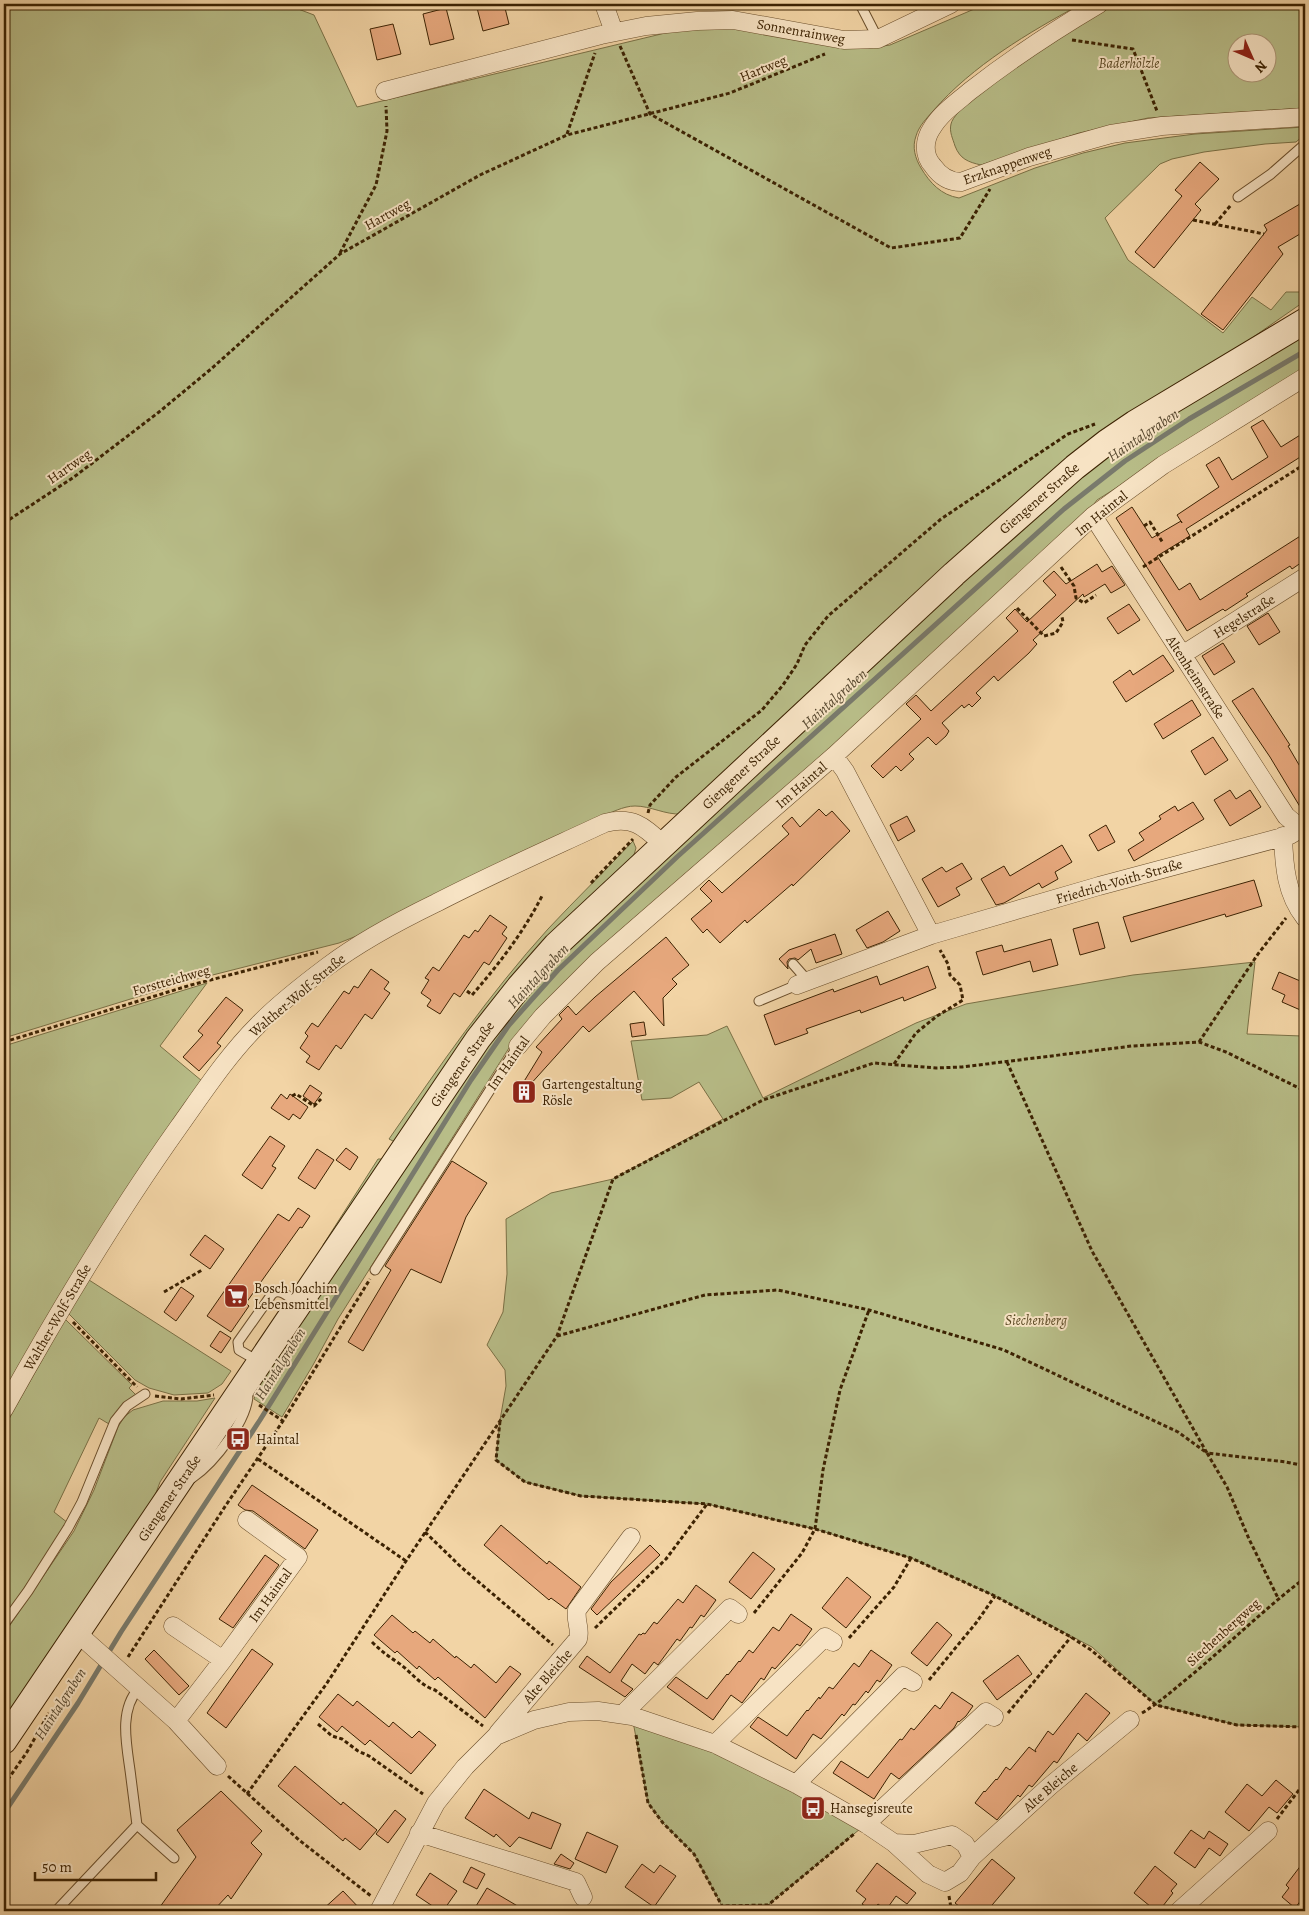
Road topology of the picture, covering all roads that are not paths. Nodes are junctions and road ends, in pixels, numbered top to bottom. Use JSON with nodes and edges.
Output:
{"nodes":[{"id":1,"x":604,"y":4,"type":"edge"},
{"id":2,"x":860,"y":4,"type":"edge"},
{"id":3,"x":951,"y":4,"type":"edge"},
{"id":4,"x":1099,"y":4,"type":"edge"},
{"id":5,"x":608,"y":34,"type":"junction"},
{"id":6,"x":878,"y":39,"type":"junction"},
{"id":7,"x":385,"y":91,"type":"road end"},
{"id":8,"x":1305,"y":117,"type":"edge"},
{"id":9,"x":1305,"y":144,"type":"edge"},
{"id":10,"x":1238,"y":197,"type":"road end"},
{"id":11,"x":1305,"y":321,"type":"edge"},
{"id":12,"x":1305,"y":377,"type":"edge"},
{"id":13,"x":1093,"y":516,"type":"junction"},
{"id":14,"x":1305,"y":577,"type":"edge"},
{"id":15,"x":1182,"y":654,"type":"junction"},
{"id":16,"x":834,"y":756,"type":"junction"},
{"id":17,"x":1304,"y":829,"type":"edge"},
{"id":18,"x":1283,"y":836,"type":"junction"},
{"id":19,"x":663,"y":844,"type":"junction"},
{"id":20,"x":1305,"y":918,"type":"edge"},
{"id":21,"x":931,"y":935,"type":"junction"},
{"id":22,"x":793,"y":964,"type":"dead end"},
{"id":23,"x":803,"y":983,"type":"junction"},
{"id":24,"x":759,"y":1001,"type":"dead end"},
{"id":25,"x":518,"y":1046,"type":"joint"},
{"id":26,"x":375,"y":1270,"type":"road end"},
{"id":27,"x":145,"y":1394,"type":"road end"},
{"id":28,"x":4,"y":1409,"type":"edge"},
{"id":29,"x":247,"y":1520,"type":"dead end"},
{"id":30,"x":631,"y":1537,"type":"dead end"},
{"id":31,"x":738,"y":1614,"type":"road end"},
{"id":32,"x":4,"y":1624,"type":"edge"},
{"id":33,"x":173,"y":1626,"type":"dead end"},
{"id":34,"x":76,"y":1632,"type":"junction"},
{"id":35,"x":833,"y":1642,"type":"road end"},
{"id":36,"x":223,"y":1660,"type":"junction"},
{"id":37,"x":913,"y":1682,"type":"road end"},
{"id":38,"x":139,"y":1688,"type":"junction"},
{"id":39,"x":628,"y":1715,"type":"junction"},
{"id":40,"x":994,"y":1717,"type":"road end"},
{"id":41,"x":1130,"y":1720,"type":"dead end"},
{"id":42,"x":176,"y":1721,"type":"junction"},
{"id":43,"x":496,"y":1736,"type":"junction"},
{"id":44,"x":4,"y":1741,"type":"edge"},
{"id":45,"x":715,"y":1744,"type":"junction"},
{"id":46,"x":217,"y":1766,"type":"road end"},
{"id":47,"x":796,"y":1784,"type":"junction"},
{"id":48,"x":866,"y":1824,"type":"junction"},
{"id":49,"x":137,"y":1825,"type":"junction"},
{"id":50,"x":1268,"y":1831,"type":"road end"},
{"id":51,"x":419,"y":1833,"type":"junction"},
{"id":52,"x":894,"y":1843,"type":"junction"},
{"id":53,"x":972,"y":1857,"type":"junction"},
{"id":54,"x":174,"y":1858,"type":"dead end"},
{"id":55,"x":583,"y":1897,"type":"dead end"},
{"id":56,"x":381,"y":1908,"type":"edge"},
{"id":57,"x":56,"y":1911,"type":"edge"},
{"id":58,"x":1179,"y":1911,"type":"edge"}],
"edges":[{"from":1,"to":5,"type":"street"},
{"from":2,"to":6,"type":"lane"},
{"from":3,"to":6,"type":"street","name":"Sonnenrainweg"},
{"from":4,"to":8,"type":"street","name":"Erzknappenweg"},
{"from":5,"to":6,"type":"street","name":"Sonnenrainweg"},
{"from":5,"to":7,"type":"street","name":"Sonnenrainweg"},
{"from":9,"to":10,"type":"lane"},
{"from":11,"to":19,"type":"main road","name":"Giengener Straße"},
{"from":12,"to":13,"type":"street","name":"Im Haintal"},
{"from":13,"to":15,"type":"street","name":"Altenheimstraße"},
{"from":13,"to":16,"type":"street","name":"Im Haintal"},
{"from":14,"to":15,"type":"street","name":"Hegelstraße"},
{"from":15,"to":17,"type":"street","name":"Altenheimstraße"},
{"from":16,"to":21,"type":"street"},
{"from":16,"to":25,"type":"street","name":"Im Haintal"},
{"from":17,"to":18,"type":"street","name":"Friedrich-Voith-Straße"},
{"from":18,"to":20,"type":"street"},
{"from":18,"to":21,"type":"street","name":"Friedrich-Voith-Straße"},
{"from":19,"to":28,"type":"street","name":"Walther-Wolf-Straße"},
{"from":19,"to":34,"type":"main road","name":"Giengener Straße"},
{"from":21,"to":23,"type":"street","name":"Friedrich-Voith-Straße"},
{"from":22,"to":23,"type":"lane"},
{"from":23,"to":24,"type":"lane"},
{"from":25,"to":26,"type":"lane","name":"Im Haintal"},
{"from":27,"to":32,"type":"lane"},
{"from":29,"to":36,"type":"street","name":"Im Haintal"},
{"from":30,"to":43,"type":"street","name":"Alte Bleiche"},
{"from":31,"to":39,"type":"street"},
{"from":33,"to":36,"type":"street"},
{"from":34,"to":38,"type":"street"},
{"from":34,"to":44,"type":"main road","name":"Giengener Straße"},
{"from":35,"to":45,"type":"street"},
{"from":36,"to":42,"type":"street","name":"Im Haintal"},
{"from":37,"to":47,"type":"street"},
{"from":38,"to":42,"type":"street"},
{"from":38,"to":49,"type":"lane"},
{"from":39,"to":43,"type":"street","name":"Alte Bleiche"},
{"from":39,"to":45,"type":"street","name":"Alte Bleiche"},
{"from":40,"to":48,"type":"street"},
{"from":41,"to":53,"type":"street","name":"Alte Bleiche"},
{"from":42,"to":46,"type":"street"},
{"from":43,"to":51,"type":"street","name":"Alte Bleiche"},
{"from":45,"to":47,"type":"street","name":"Alte Bleiche"},
{"from":47,"to":48,"type":"street","name":"Alte Bleiche"},
{"from":48,"to":52,"type":"street","name":"Alte Bleiche"},
{"from":49,"to":54,"type":"lane"},
{"from":49,"to":57,"type":"lane"},
{"from":50,"to":58,"type":"street"},
{"from":51,"to":55,"type":"street"},
{"from":51,"to":56,"type":"street","name":"Alte Bleiche"},
{"from":52,"to":53,"type":"street"},
{"from":52,"to":53,"type":"street","name":"Alte Bleiche"}]}
